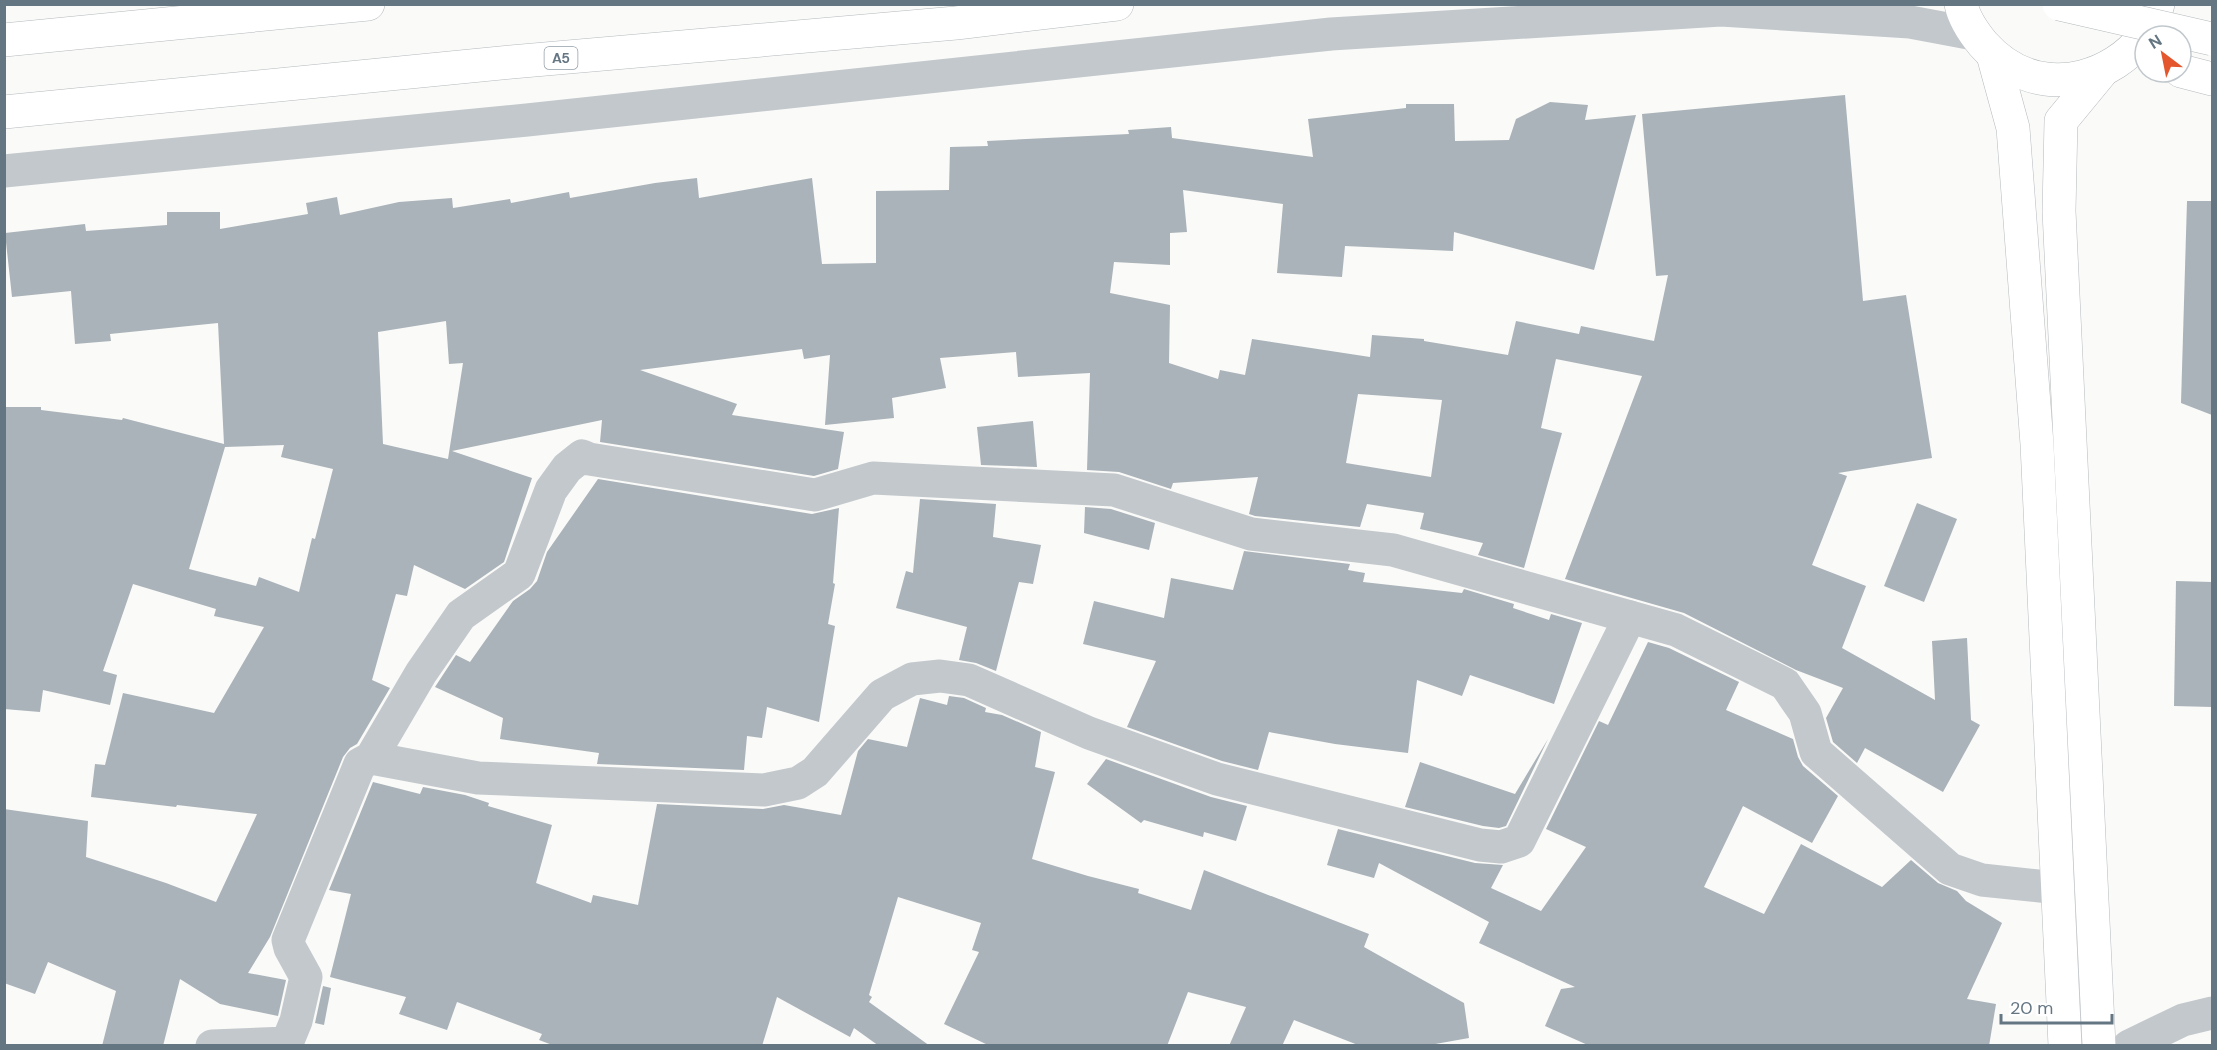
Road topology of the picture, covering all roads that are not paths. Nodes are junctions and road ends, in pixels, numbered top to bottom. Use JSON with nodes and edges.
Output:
{"nodes":[{"id":1,"x":368,"y":4,"type":"edge"},
{"id":2,"x":1117,"y":4,"type":"edge"},
{"id":3,"x":1961,"y":4,"type":"edge"},
{"id":4,"x":2059,"y":4,"type":"edge"},
{"id":5,"x":2158,"y":4,"type":"edge"},
{"id":6,"x":2212,"y":39,"type":"edge"},
{"id":7,"x":4,"y":40,"type":"edge"},
{"id":8,"x":1984,"y":45,"type":"junction"},
{"id":9,"x":2124,"y":62,"type":"edge"},
{"id":10,"x":2193,"y":74,"type":"edge"},
{"id":11,"x":2212,"y":79,"type":"edge"},
{"id":12,"x":4,"y":112,"type":"edge"},
{"id":13,"x":4,"y":171,"type":"edge"},
{"id":14,"x":1630,"y":617,"type":"junction"},
{"id":15,"x":371,"y":758,"type":"junction"},
{"id":16,"x":2058,"y":888,"type":"junction"},
{"id":17,"x":2212,"y":1013,"type":"edge"},
{"id":18,"x":212,"y":1046,"type":"edge"},
{"id":19,"x":2065,"y":1046,"type":"edge"},
{"id":20,"x":2099,"y":1046,"type":"edge"},
{"id":21,"x":2130,"y":1046,"type":"edge"}],
"edges":[{"from":1,"to":7,"type":"main road"},
{"from":2,"to":12,"type":"main road","number":"A5"},
{"from":3,"to":8,"type":"main road"},
{"from":4,"to":6,"type":"main road","bridge":true},
{"from":5,"to":9,"type":"main road"},
{"from":8,"to":9,"type":"main road"},
{"from":8,"to":13,"type":"street"},
{"from":8,"to":16,"type":"main road"},
{"from":9,"to":20,"type":"main road"},
{"from":10,"to":11,"type":"main road"},
{"from":14,"to":15,"type":"street"},
{"from":14,"to":15,"type":"street"},
{"from":14,"to":16,"type":"street"},
{"from":15,"to":18,"type":"street"},
{"from":16,"to":19,"type":"main road"},
{"from":17,"to":21,"type":"street"}]}
